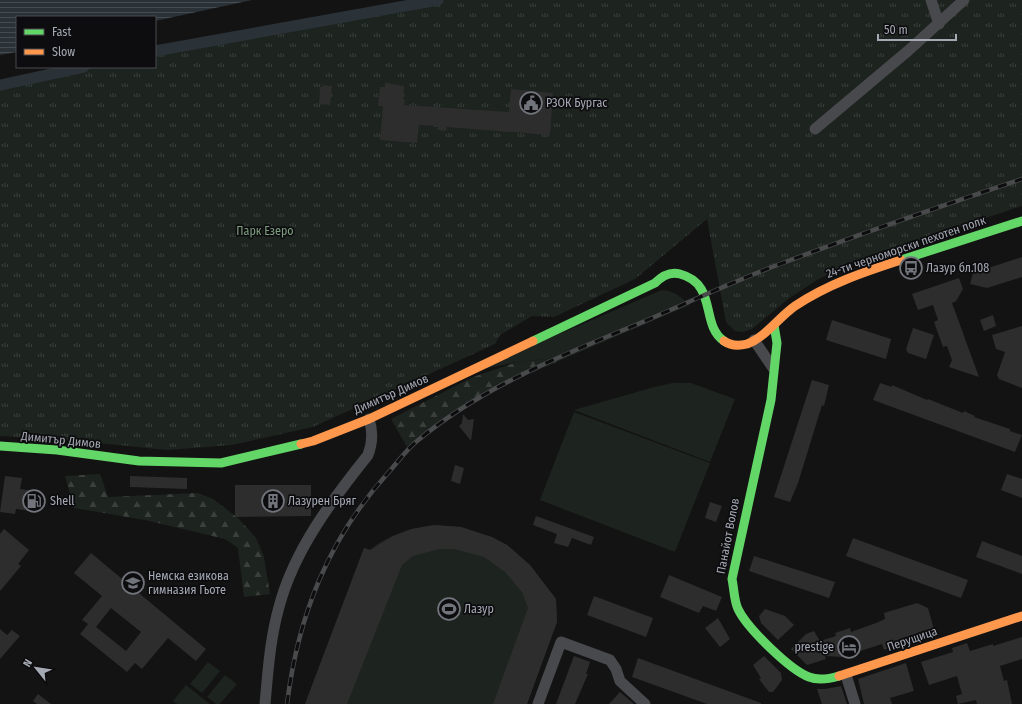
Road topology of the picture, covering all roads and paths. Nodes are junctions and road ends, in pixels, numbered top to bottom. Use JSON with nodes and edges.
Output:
{"nodes":[{"id":1,"x":931,"y":0,"type":"edge"},
{"id":2,"x":964,"y":0,"type":"edge"},
{"id":3,"x":939,"y":24,"type":"junction"},
{"id":4,"x":815,"y":130,"type":"dead end"},
{"id":5,"x":1022,"y":221,"type":"edge"},
{"id":6,"x":655,"y":283,"type":"junction"},
{"id":7,"x":677,"y":283,"type":"dead end"},
{"id":8,"x":668,"y":284,"type":"dead end"},
{"id":9,"x":705,"y":295,"type":"junction"},
{"id":10,"x":774,"y":325,"type":"junction"},
{"id":11,"x":754,"y":340,"type":"junction"},
{"id":12,"x":773,"y":368,"type":"junction"},
{"id":13,"x":369,"y":419,"type":"junction"},
{"id":14,"x":0,"y":446,"type":"edge"},
{"id":15,"x":120,"y":460,"type":"junction"},
{"id":16,"x":73,"y":462,"type":"dead end"},
{"id":17,"x":1022,"y":616,"type":"edge"},
{"id":18,"x":846,"y":675,"type":"junction"},
{"id":19,"x":810,"y":678,"type":"joint"},
{"id":20,"x":264,"y":704,"type":"edge"},
{"id":21,"x":538,"y":704,"type":"edge"},
{"id":22,"x":645,"y":704,"type":"edge"},
{"id":23,"x":855,"y":704,"type":"edge"}],
"edges":[{"from":1,"to":3,"type":"street"},
{"from":2,"to":3,"type":"street"},
{"from":3,"to":4,"type":"street"},
{"from":5,"to":10,"type":"main road","name":"24-ти черноморски пехотен полк"},
{"from":6,"to":8,"type":"main road","name":"Димитър Димов"},
{"from":6,"to":9,"type":"main road","name":"Димитър Димов"},
{"from":6,"to":13,"type":"main road","name":"Димитър Димов"},
{"from":7,"to":9,"type":"main road"},
{"from":9,"to":11,"type":"main road","name":"24-ти черноморски пехотен полк"},
{"from":10,"to":11,"type":"main road","name":"24-ти черноморски пехотен полк"},
{"from":10,"to":12,"type":"main road","name":"Панайот Волов"},
{"from":11,"to":12,"type":"street"},
{"from":12,"to":19,"type":"main road","name":"Панайот Волов"},
{"from":13,"to":15,"type":"main road","name":"Димитър Димов"},
{"from":13,"to":20,"type":"street"},
{"from":14,"to":15,"type":"main road","name":"Димитър Димов"},
{"from":15,"to":16,"type":"main road","name":"Димитър Димов"},
{"from":17,"to":18,"type":"main road","name":"Перущица"},
{"from":18,"to":19,"type":"main road","name":"Перущица"},
{"from":18,"to":23,"type":"street"},
{"from":21,"to":22,"type":"street"}]}
